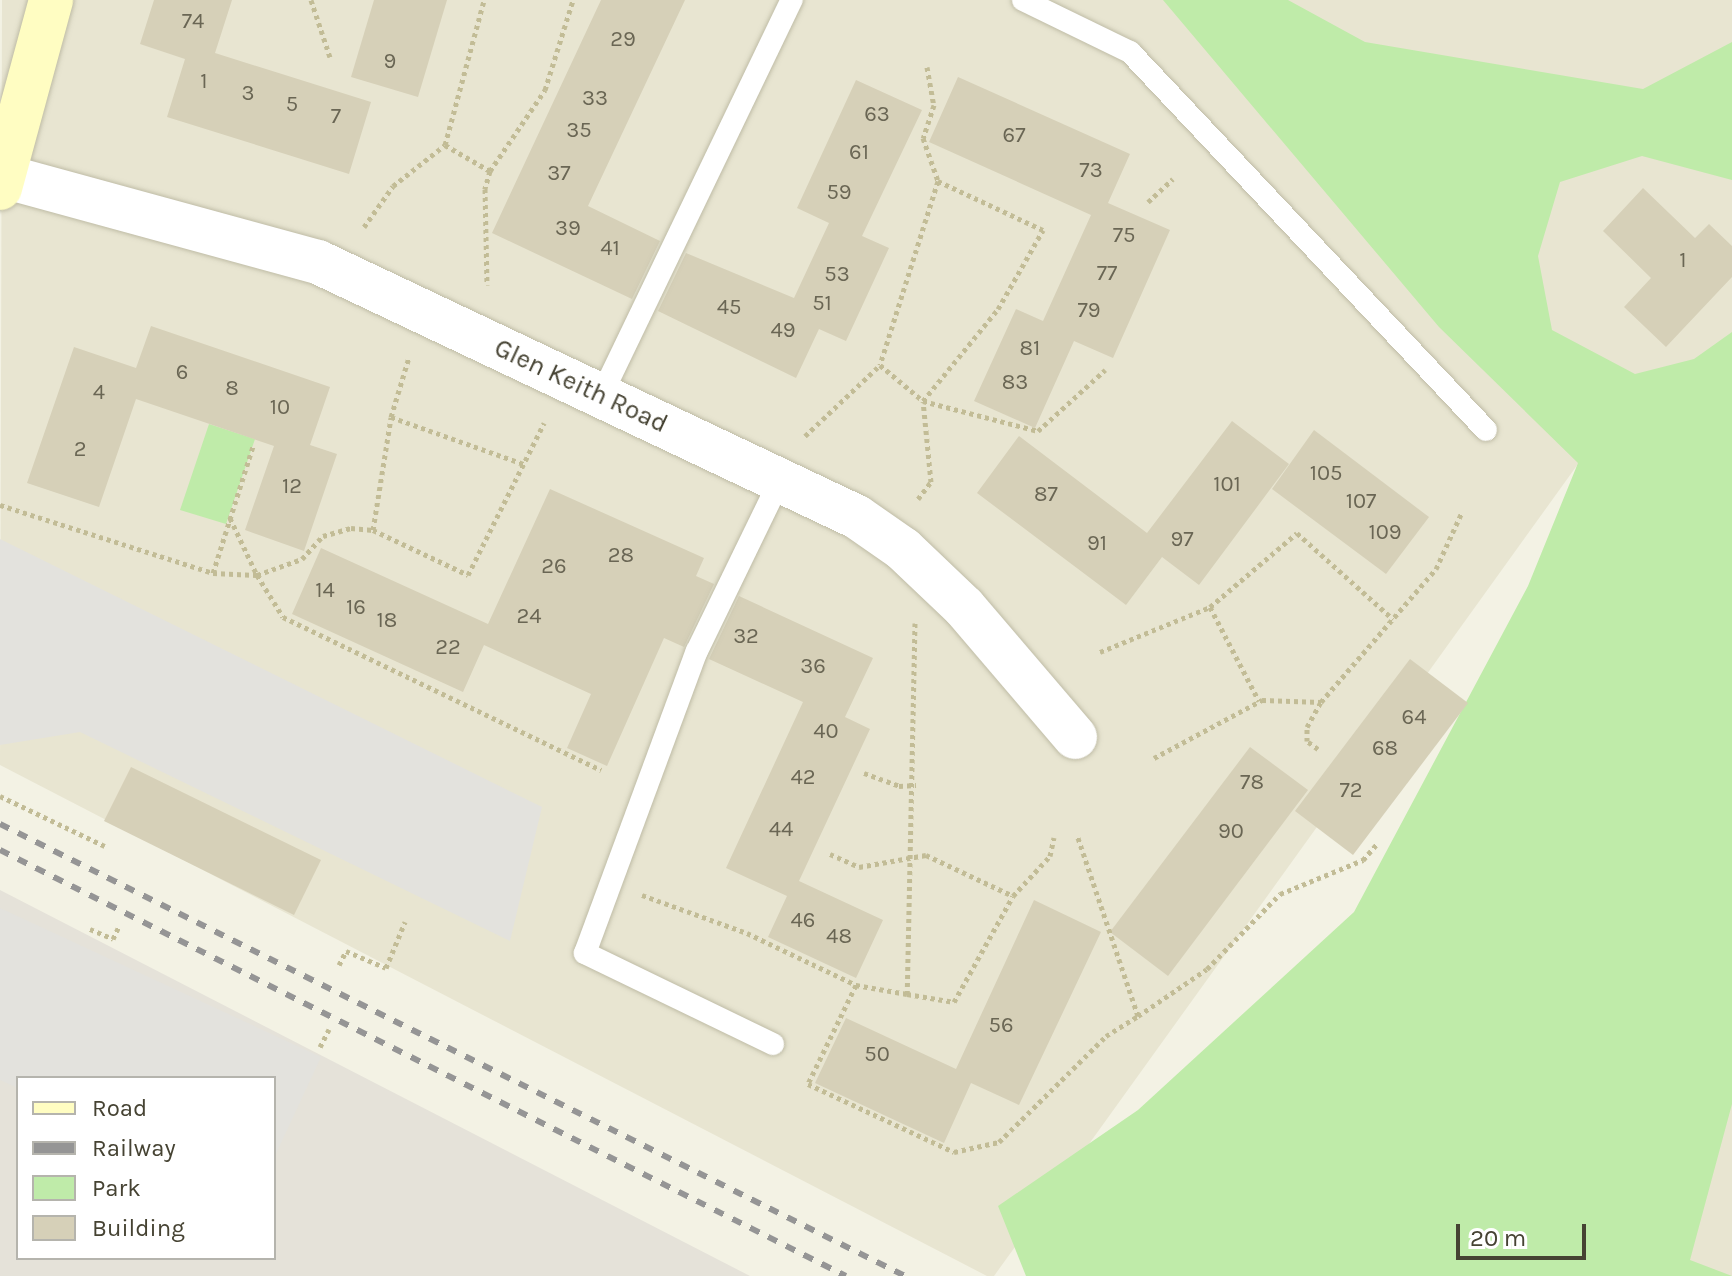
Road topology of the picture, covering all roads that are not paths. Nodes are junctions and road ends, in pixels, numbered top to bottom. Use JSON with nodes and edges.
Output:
{"nodes":[{"id":1,"x":51,"y":0,"type":"edge"},
{"id":2,"x":792,"y":0,"type":"edge"},
{"id":3,"x":1023,"y":0,"type":"edge"},
{"id":4,"x":2,"y":182,"type":"edge"},
{"id":5,"x":601,"y":396,"type":"junction"},
{"id":6,"x":1486,"y":430,"type":"dead end"},
{"id":7,"x":780,"y":480,"type":"junction"},
{"id":8,"x":1075,"y":737,"type":"dead end"},
{"id":9,"x":773,"y":1044,"type":"dead end"}],
"edges":[{"from":1,"to":4,"type":"street"},
{"from":2,"to":5,"type":"lane"},
{"from":3,"to":6,"type":"lane"},
{"from":4,"to":5,"type":"street","name":"Glen Keith Road"},
{"from":5,"to":7,"type":"street","name":"Glen Keith Road"},
{"from":7,"to":8,"type":"street","name":"Glen Keith Road"},
{"from":7,"to":9,"type":"lane"}]}
